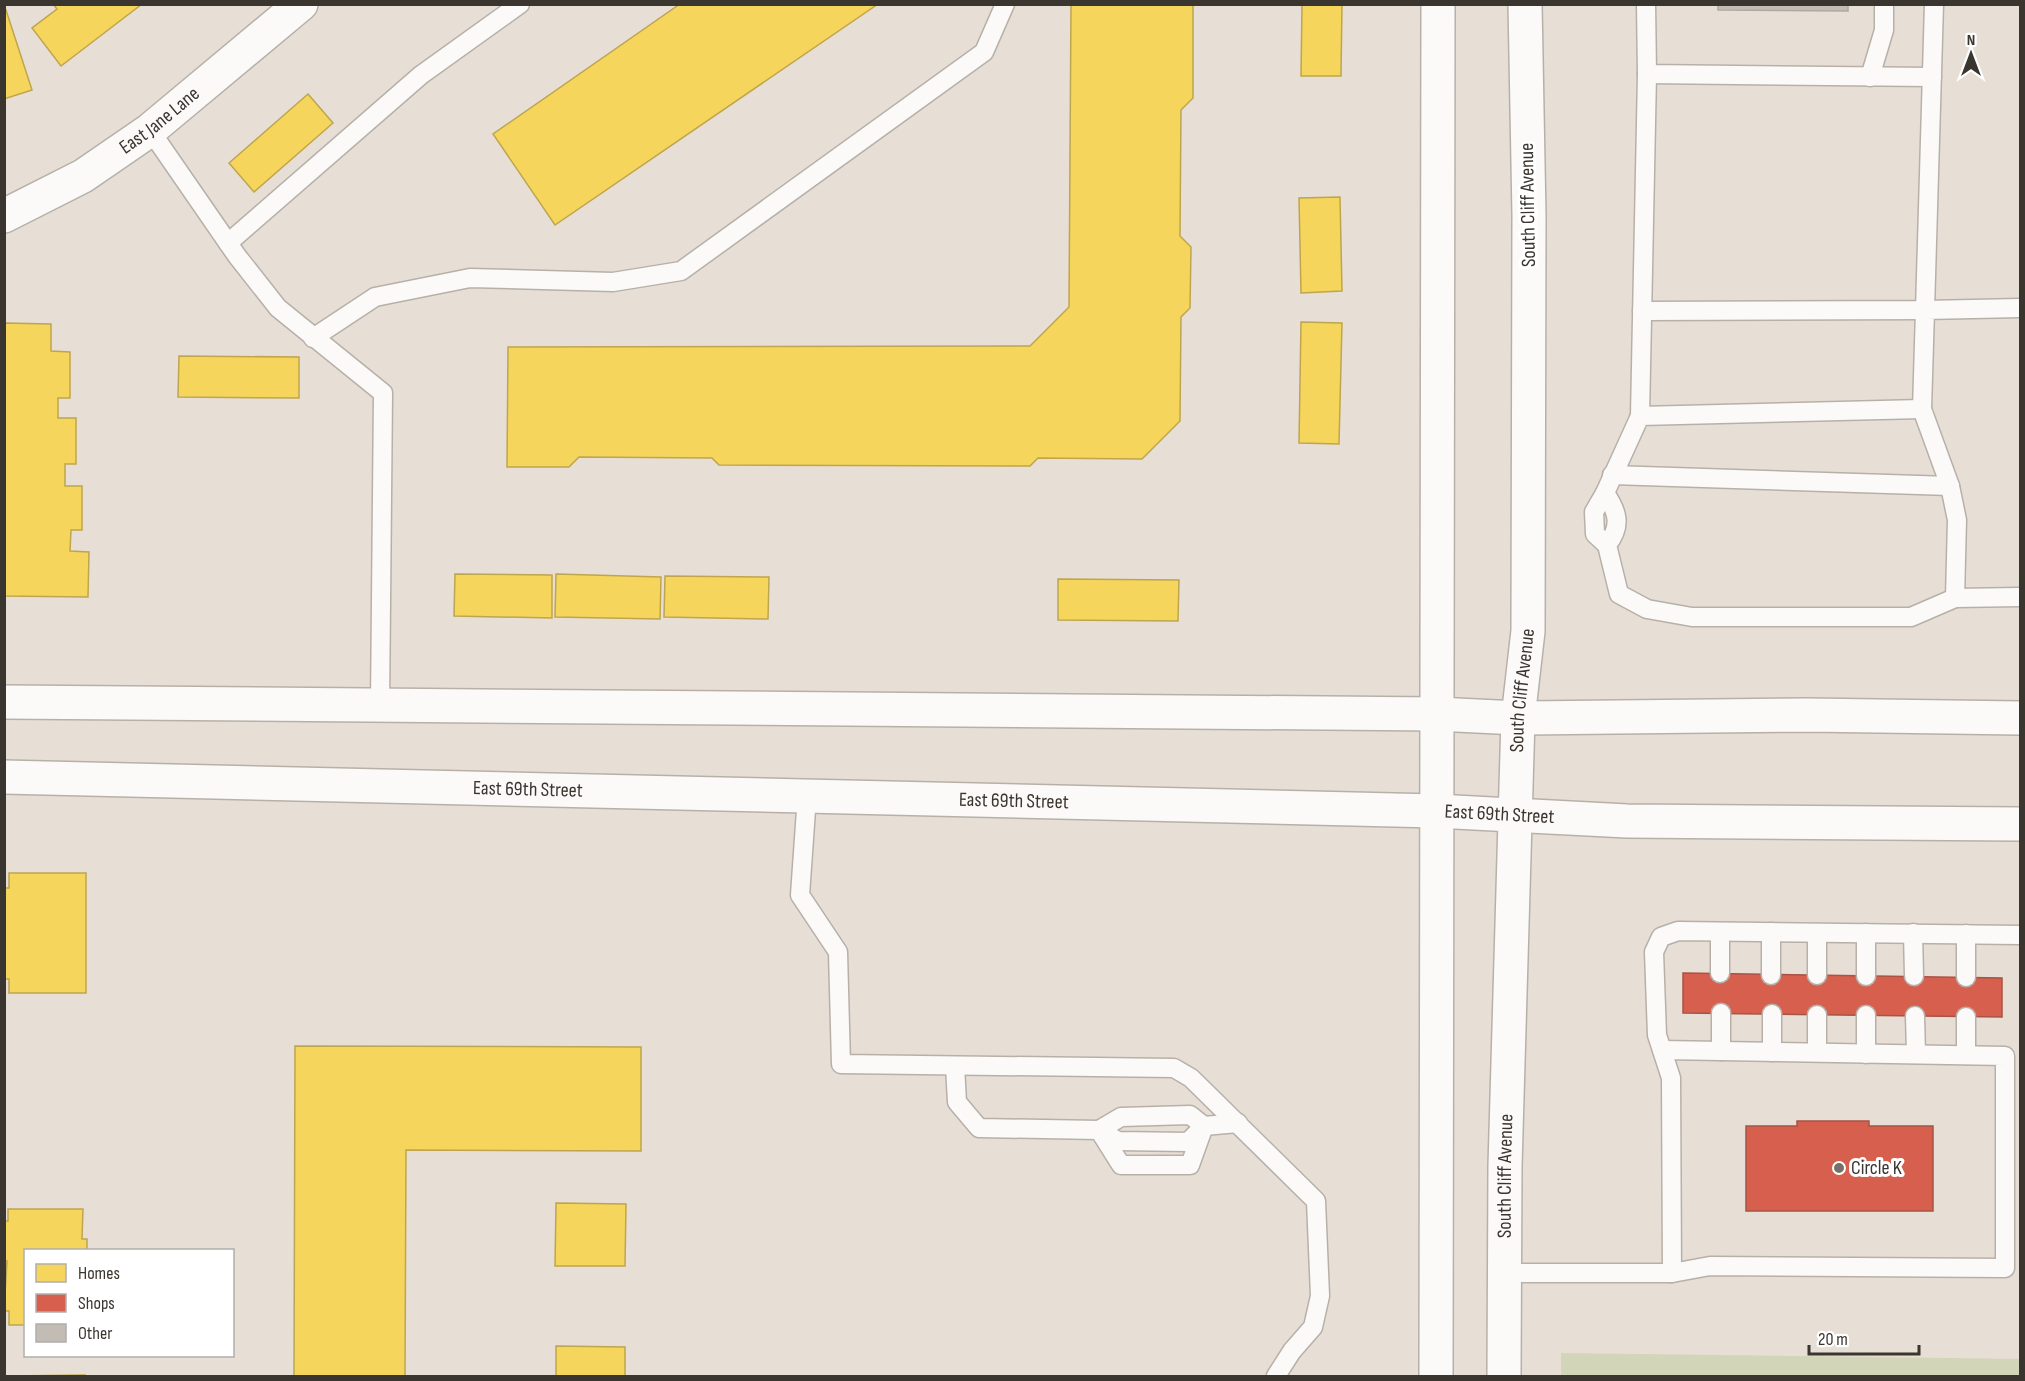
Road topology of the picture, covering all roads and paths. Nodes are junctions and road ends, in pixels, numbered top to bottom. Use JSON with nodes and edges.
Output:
{"nodes":[{"id":1,"x":301,"y":4,"type":"edge"},
{"id":2,"x":520,"y":4,"type":"edge"},
{"id":3,"x":1005,"y":4,"type":"edge"},
{"id":4,"x":1438,"y":4,"type":"edge"},
{"id":5,"x":1526,"y":4,"type":"edge"},
{"id":6,"x":1646,"y":4,"type":"edge"},
{"id":7,"x":1884,"y":4,"type":"edge"},
{"id":8,"x":1934,"y":4,"type":"edge"},
{"id":9,"x":1647,"y":74,"type":"junction"},
{"id":10,"x":1870,"y":77,"type":"junction"},
{"id":11,"x":1932,"y":77,"type":"junction"},
{"id":12,"x":150,"y":130,"type":"junction"},
{"id":13,"x":4,"y":216,"type":"edge"},
{"id":14,"x":228,"y":243,"type":"junction"},
{"id":15,"x":2020,"y":308,"type":"edge"},
{"id":16,"x":1925,"y":310,"type":"junction"},
{"id":17,"x":1642,"y":311,"type":"junction"},
{"id":18,"x":314,"y":338,"type":"junction"},
{"id":19,"x":1922,"y":409,"type":"junction"},
{"id":20,"x":1640,"y":416,"type":"junction"},
{"id":21,"x":1612,"y":475,"type":"junction"},
{"id":22,"x":1950,"y":486,"type":"junction"},
{"id":23,"x":2020,"y":597,"type":"edge"},
{"id":24,"x":1955,"y":598,"type":"junction"},
{"id":25,"x":4,"y":702,"type":"edge"},
{"id":26,"x":380,"y":706,"type":"junction"},
{"id":27,"x":1436,"y":714,"type":"junction"},
{"id":28,"x":1518,"y":718,"type":"junction"},
{"id":29,"x":2020,"y":718,"type":"edge"},
{"id":30,"x":4,"y":777,"type":"edge"},
{"id":31,"x":807,"y":796,"type":"junction"},
{"id":32,"x":1436,"y":811,"type":"junction"},
{"id":33,"x":1515,"y":814,"type":"junction"},
{"id":34,"x":2020,"y":824,"type":"edge"},
{"id":35,"x":1720,"y":932,"type":"junction"},
{"id":36,"x":1771,"y":932,"type":"junction"},
{"id":37,"x":1817,"y":933,"type":"junction"},
{"id":38,"x":1866,"y":933,"type":"junction"},
{"id":39,"x":1913,"y":933,"type":"junction"},
{"id":40,"x":1966,"y":934,"type":"junction"},
{"id":41,"x":2020,"y":935,"type":"edge"},
{"id":42,"x":1720,"y":973,"type":"dead end"},
{"id":43,"x":1771,"y":975,"type":"dead end"},
{"id":44,"x":1817,"y":975,"type":"dead end"},
{"id":45,"x":1866,"y":976,"type":"dead end"},
{"id":46,"x":1914,"y":976,"type":"dead end"},
{"id":47,"x":1966,"y":977,"type":"dead end"},
{"id":48,"x":1720,"y":1013,"type":"dead end"},
{"id":49,"x":1772,"y":1014,"type":"dead end"},
{"id":50,"x":1817,"y":1015,"type":"dead end"},
{"id":51,"x":1866,"y":1015,"type":"dead end"},
{"id":52,"x":1915,"y":1016,"type":"dead end"},
{"id":53,"x":1966,"y":1017,"type":"dead end"},
{"id":54,"x":1662,"y":1050,"type":"junction"},
{"id":55,"x":1721,"y":1051,"type":"junction"},
{"id":56,"x":1772,"y":1052,"type":"junction"},
{"id":57,"x":1817,"y":1052,"type":"junction"},
{"id":58,"x":1866,"y":1053,"type":"junction"},
{"id":59,"x":1916,"y":1054,"type":"junction"},
{"id":60,"x":1966,"y":1055,"type":"junction"},
{"id":61,"x":2013,"y":1056,"type":"edge"},
{"id":62,"x":955,"y":1066,"type":"junction"},
{"id":63,"x":1238,"y":1123,"type":"junction"},
{"id":64,"x":1204,"y":1126,"type":"junction"},
{"id":65,"x":1099,"y":1130,"type":"junction"},
{"id":66,"x":1504,"y":1273,"type":"junction"},
{"id":67,"x":1672,"y":1273,"type":"junction"},
{"id":68,"x":1276,"y":1377,"type":"edge"},
{"id":69,"x":1436,"y":1377,"type":"edge"},
{"id":70,"x":1504,"y":1377,"type":"edge"}],
"edges":[{"from":1,"to":12,"type":"main road","name":"East Jane Lane"},
{"from":2,"to":14,"type":"lane"},
{"from":3,"to":18,"type":"lane"},
{"from":4,"to":27,"type":"main road"},
{"from":5,"to":28,"type":"main road","name":"South Cliff Avenue"},
{"from":6,"to":9,"type":"lane"},
{"from":7,"to":10,"type":"lane"},
{"from":8,"to":11,"type":"lane"},
{"from":9,"to":10,"type":"lane"},
{"from":9,"to":17,"type":"lane"},
{"from":10,"to":11,"type":"lane"},
{"from":11,"to":16,"type":"lane"},
{"from":12,"to":13,"type":"main road","name":"East Jane Lane"},
{"from":12,"to":14,"type":"lane"},
{"from":14,"to":18,"type":"lane"},
{"from":15,"to":16,"type":"lane"},
{"from":16,"to":17,"type":"lane"},
{"from":16,"to":19,"type":"lane"},
{"from":17,"to":20,"type":"lane"},
{"from":18,"to":26,"type":"lane"},
{"from":19,"to":20,"type":"lane"},
{"from":19,"to":22,"type":"lane"},
{"from":20,"to":21,"type":"lane"},
{"from":21,"to":22,"type":"lane"},
{"from":21,"to":24,"type":"lane"},
{"from":22,"to":24,"type":"lane"},
{"from":23,"to":24,"type":"lane"},
{"from":25,"to":26,"type":"main road"},
{"from":26,"to":27,"type":"main road"},
{"from":27,"to":28,"type":"main road"},
{"from":27,"to":32,"type":"main road"},
{"from":28,"to":29,"type":"main road"},
{"from":28,"to":33,"type":"main road","name":"South Cliff Avenue"},
{"from":30,"to":31,"type":"main road","name":"East 69th Street"},
{"from":31,"to":32,"type":"main road","name":"East 69th Street"},
{"from":31,"to":62,"type":"lane"},
{"from":32,"to":33,"type":"main road","name":"East 69th Street"},
{"from":32,"to":69,"type":"main road"},
{"from":33,"to":34,"type":"main road","name":"East 69th Street"},
{"from":33,"to":66,"type":"main road","name":"South Cliff Avenue"},
{"from":35,"to":36,"type":"lane"},
{"from":35,"to":42,"type":"lane"},
{"from":35,"to":54,"type":"lane"},
{"from":36,"to":37,"type":"lane"},
{"from":36,"to":43,"type":"lane"},
{"from":37,"to":38,"type":"lane"},
{"from":37,"to":44,"type":"lane"},
{"from":38,"to":39,"type":"lane"},
{"from":38,"to":45,"type":"lane"},
{"from":39,"to":40,"type":"lane"},
{"from":39,"to":46,"type":"lane"},
{"from":40,"to":41,"type":"lane"},
{"from":40,"to":47,"type":"lane"},
{"from":48,"to":55,"type":"lane"},
{"from":49,"to":56,"type":"lane"},
{"from":50,"to":57,"type":"lane"},
{"from":51,"to":58,"type":"lane"},
{"from":52,"to":59,"type":"lane"},
{"from":53,"to":60,"type":"lane"},
{"from":54,"to":55,"type":"lane"},
{"from":54,"to":67,"type":"lane"},
{"from":55,"to":56,"type":"lane"},
{"from":56,"to":57,"type":"lane"},
{"from":57,"to":58,"type":"lane"},
{"from":58,"to":59,"type":"lane"},
{"from":59,"to":60,"type":"lane"},
{"from":60,"to":61,"type":"lane"},
{"from":61,"to":67,"type":"lane"},
{"from":62,"to":63,"type":"lane"},
{"from":62,"to":65,"type":"lane"},
{"from":63,"to":64,"type":"lane"},
{"from":63,"to":68,"type":"lane"},
{"from":64,"to":65,"type":"lane"},
{"from":64,"to":65,"type":"lane"},
{"from":66,"to":67,"type":"lane"},
{"from":66,"to":70,"type":"main road","name":"South Cliff Avenue"}]}
